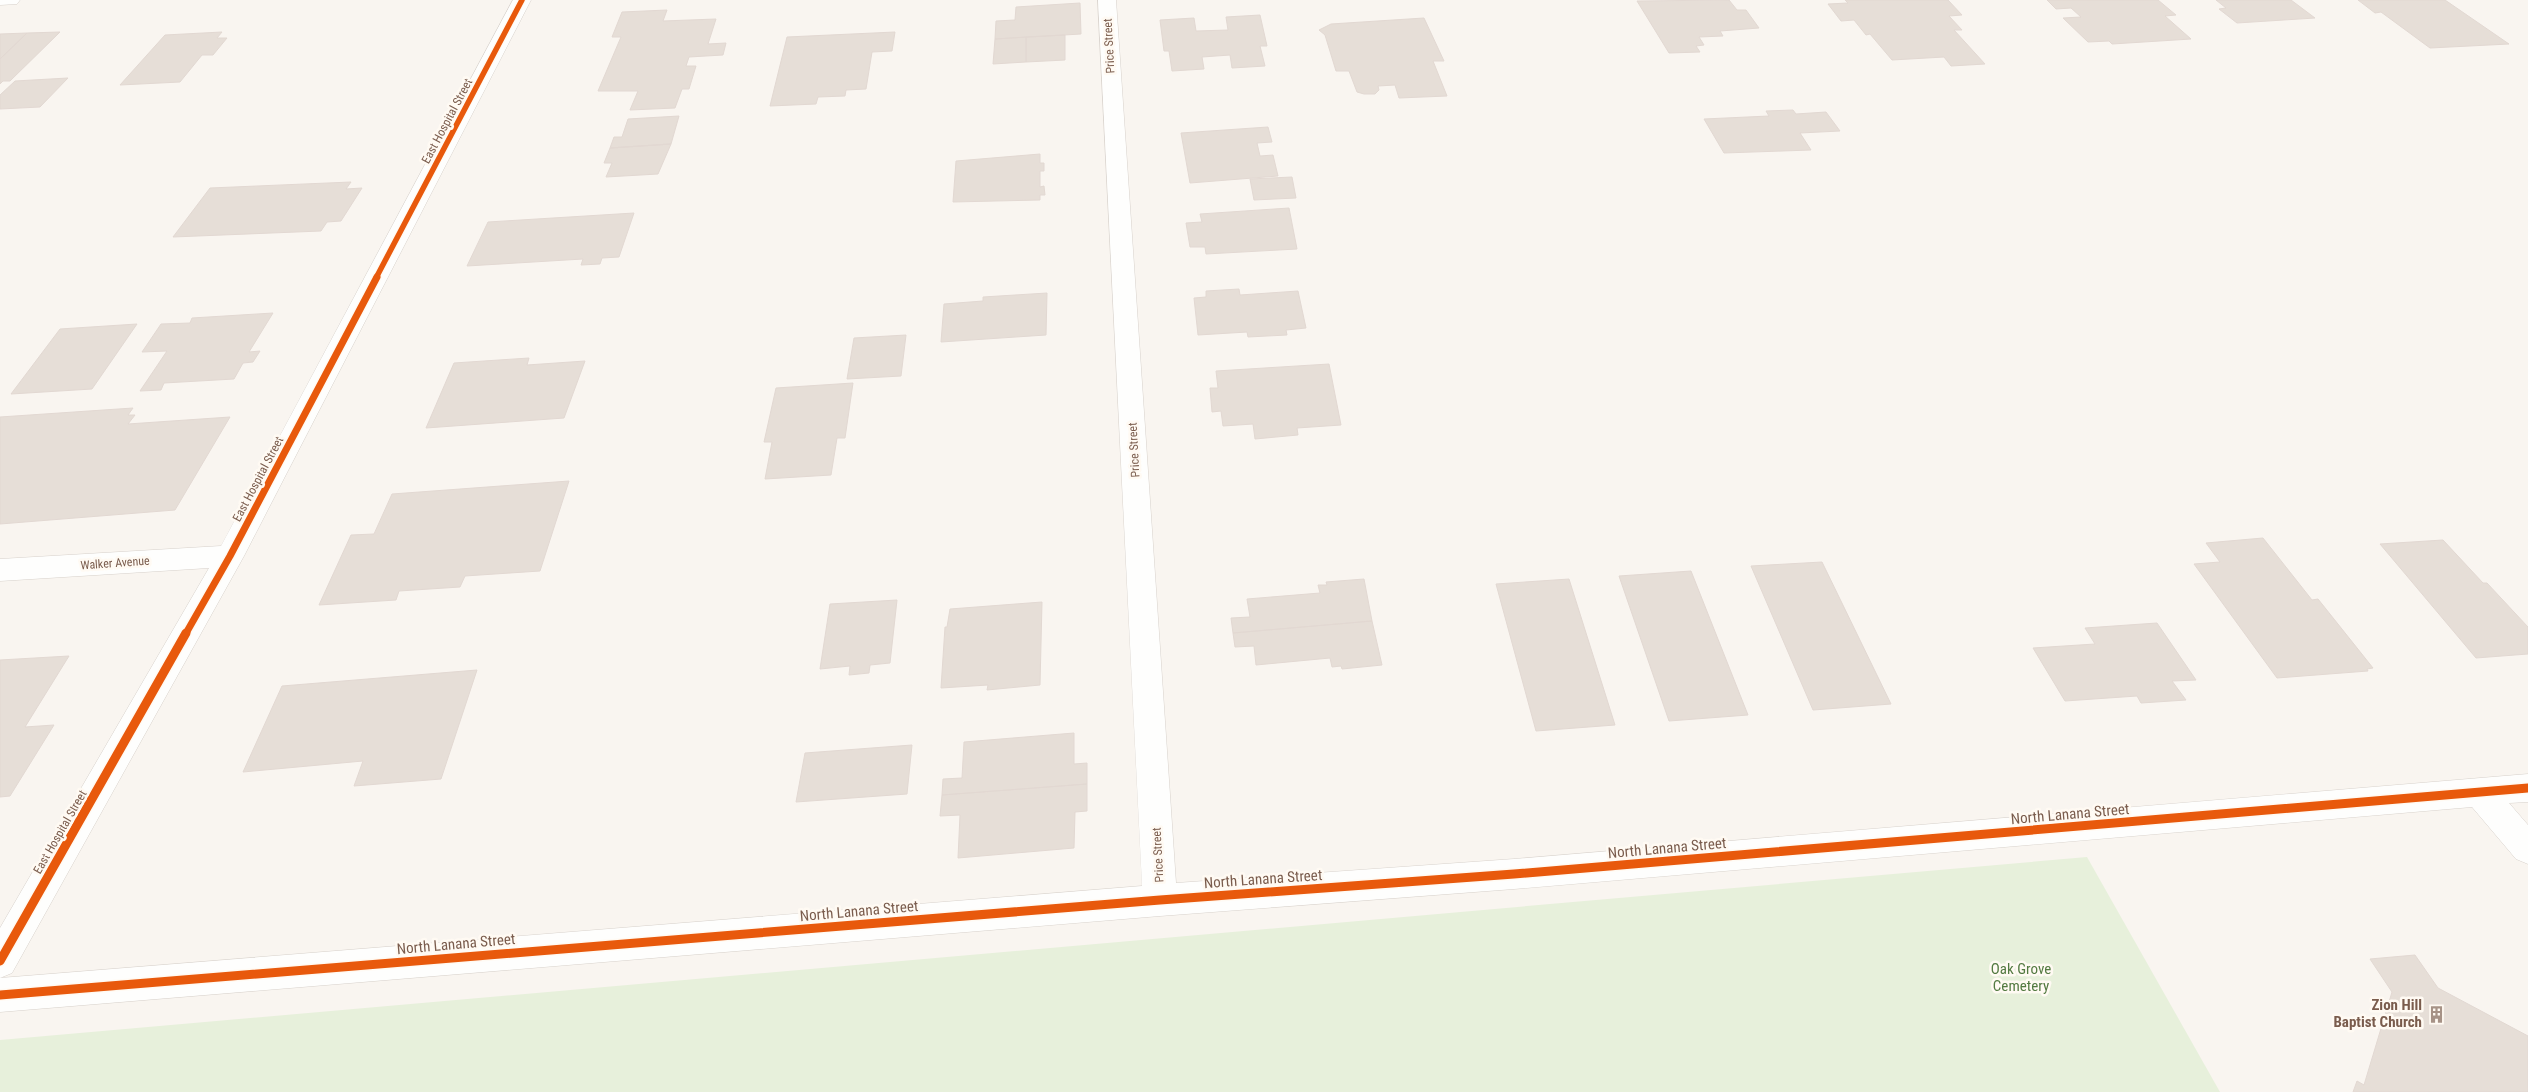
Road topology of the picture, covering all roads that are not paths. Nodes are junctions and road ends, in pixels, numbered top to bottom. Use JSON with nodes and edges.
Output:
{"nodes":[{"id":1,"x":0,"y":0,"type":"edge"},
{"id":2,"x":11,"y":0,"type":"edge"},
{"id":3,"x":522,"y":0,"type":"edge"},
{"id":4,"x":1107,"y":0,"type":"edge"},
{"id":5,"x":230,"y":556,"type":"junction"},
{"id":6,"x":0,"y":570,"type":"edge"},
{"id":7,"x":2528,"y":788,"type":"edge"},
{"id":8,"x":2480,"y":793,"type":"junction"},
{"id":9,"x":2528,"y":849,"type":"edge"},
{"id":10,"x":1160,"y":900,"type":"junction"},
{"id":11,"x":0,"y":961,"type":"edge"},
{"id":12,"x":0,"y":995,"type":"edge"}],
"edges":[{"from":1,"to":2,"type":"street"},
{"from":3,"to":5,"type":"street","name":"East Hospital Street"},
{"from":4,"to":10,"type":"street","name":"Price Street"},
{"from":5,"to":6,"type":"street","name":"Walker Avenue"},
{"from":5,"to":11,"type":"street","name":"East Hospital Street"},
{"from":7,"to":8,"type":"street","name":"North Lanana Street"},
{"from":8,"to":9,"type":"street"},
{"from":8,"to":10,"type":"street","name":"North Lanana Street"},
{"from":10,"to":12,"type":"street","name":"North Lanana Street"}]}
